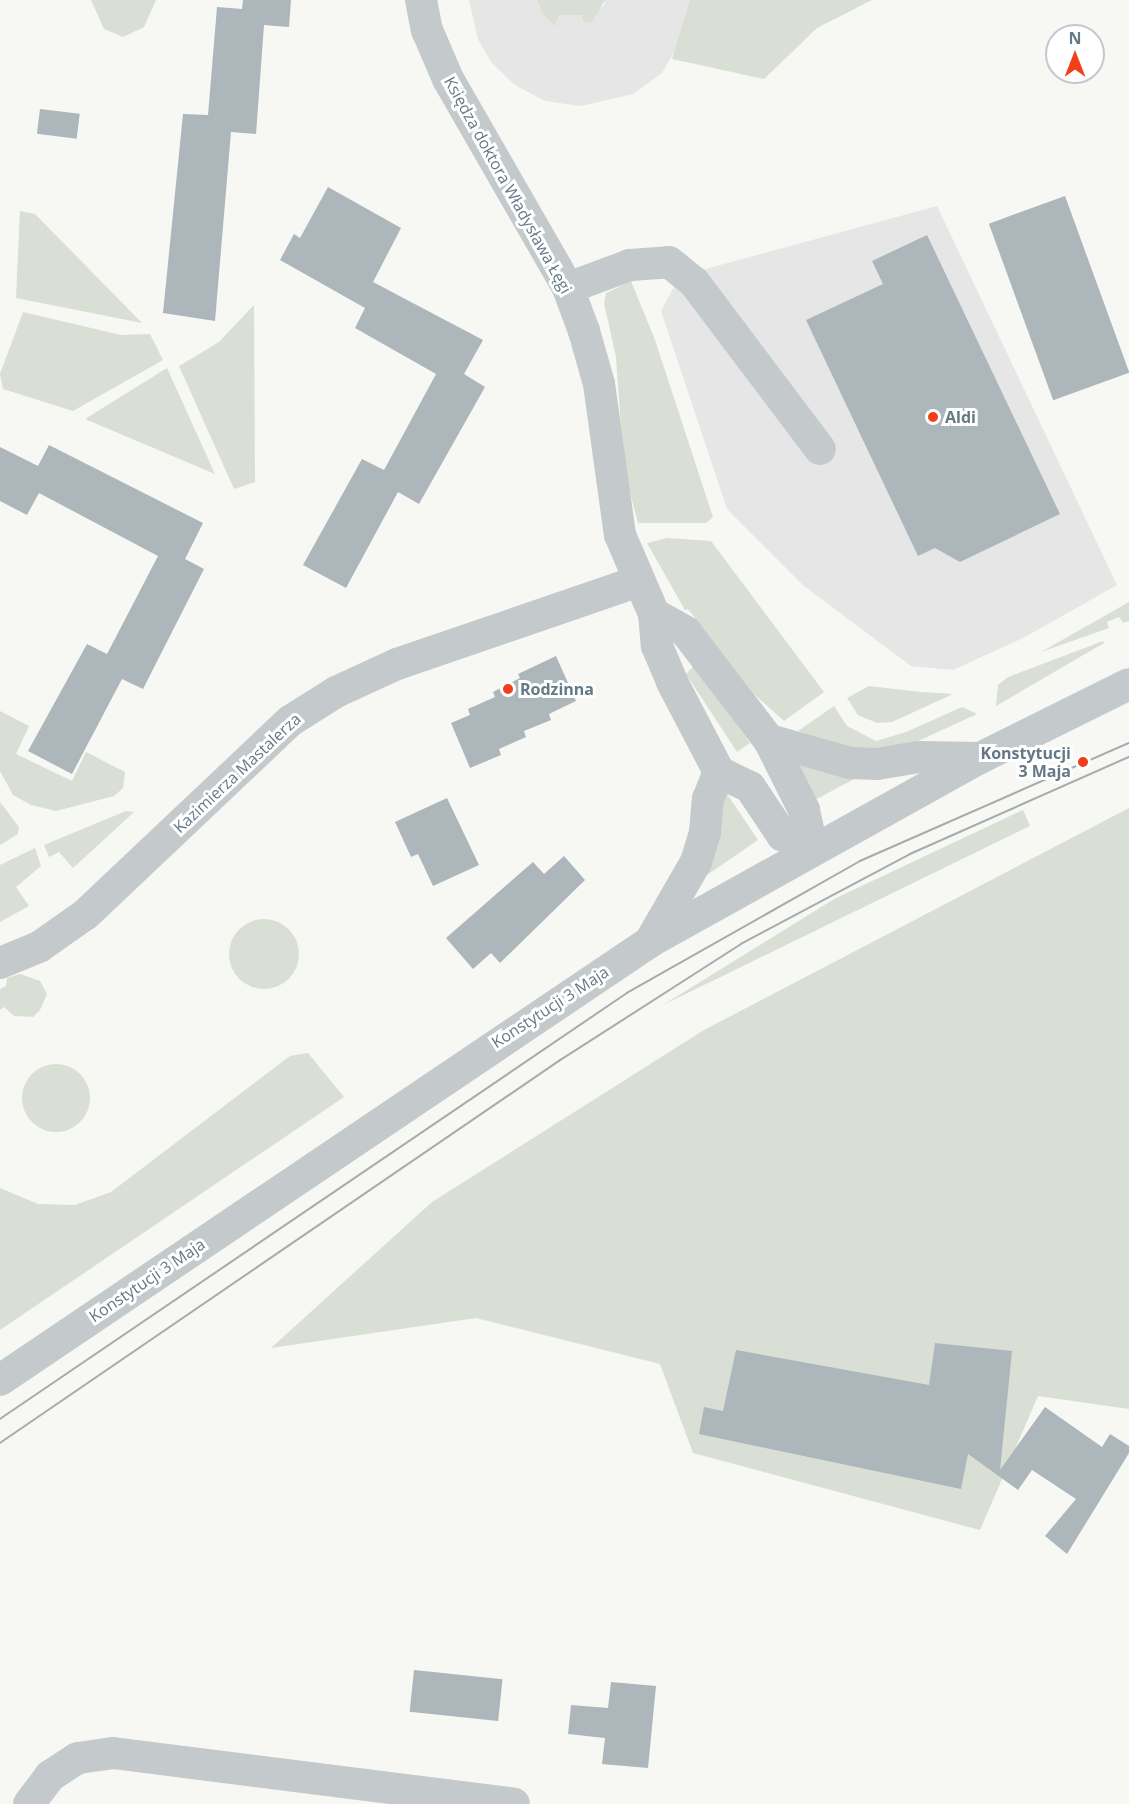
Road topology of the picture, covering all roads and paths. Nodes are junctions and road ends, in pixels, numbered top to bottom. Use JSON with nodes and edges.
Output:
{"nodes":[{"id":1,"x":421,"y":0,"type":"edge"},
{"id":2,"x":568,"y":288,"type":"junction"},
{"id":3,"x":820,"y":449,"type":"dead end"},
{"id":4,"x":637,"y":582,"type":"junction"},
{"id":5,"x":654,"y":614,"type":"junction"},
{"id":6,"x":1129,"y":684,"type":"edge"},
{"id":7,"x":769,"y":740,"type":"junction"},
{"id":8,"x":980,"y":758,"type":"junction"},
{"id":9,"x":719,"y":772,"type":"junction"},
{"id":10,"x":812,"y":849,"type":"junction"},
{"id":11,"x":651,"y":941,"type":"junction"},
{"id":12,"x":0,"y":963,"type":"edge"},
{"id":13,"x":0,"y":1380,"type":"edge"},
{"id":14,"x":29,"y":1804,"type":"edge"},
{"id":15,"x":514,"y":1804,"type":"edge"}],
"edges":[{"from":1,"to":2,"type":"street","name":"Księdza doktora Władysława Łęgi"},
{"from":2,"to":3,"type":"street"},
{"from":2,"to":4,"type":"street","name":"Księdza doktora Władysława Łęgi"},
{"from":4,"to":5,"type":"street","name":"Księdza doktora Władysława Łęgi"},
{"from":4,"to":12,"type":"street","name":"Kazimierza Mastalerza"},
{"from":5,"to":7,"type":"street"},
{"from":5,"to":9,"type":"street","name":"Księdza doktora Władysława Łęgi"},
{"from":6,"to":8,"type":"street","name":"Konstytucji 3 Maja"},
{"from":7,"to":8,"type":"street"},
{"from":7,"to":10,"type":"street"},
{"from":8,"to":10,"type":"street","name":"Konstytucji 3 Maja"},
{"from":9,"to":10,"type":"street"},
{"from":9,"to":11,"type":"street"},
{"from":10,"to":11,"type":"street","name":"Konstytucji 3 Maja"},
{"from":11,"to":13,"type":"street","name":"Konstytucji 3 Maja"},
{"from":14,"to":15,"type":"street"}]}
